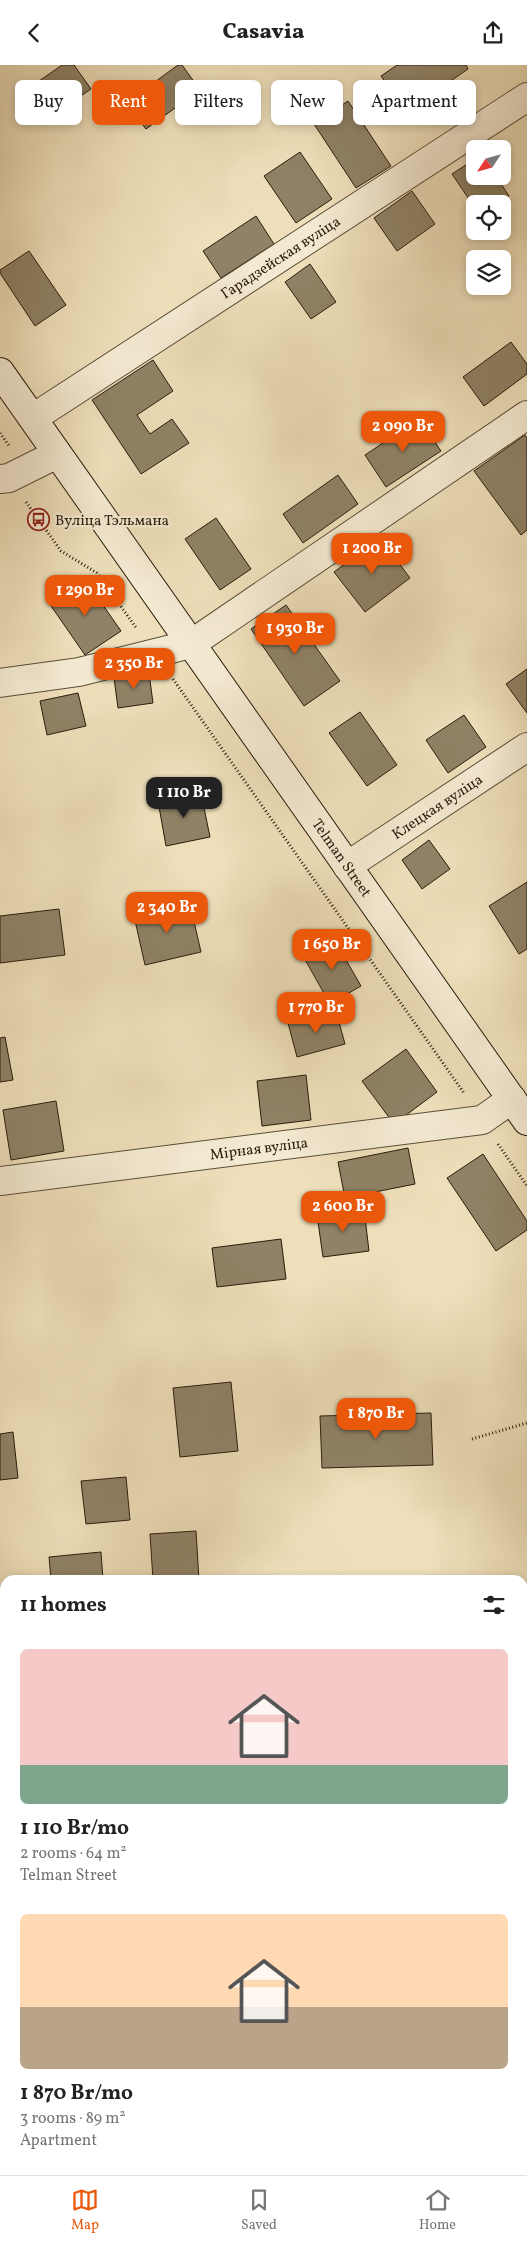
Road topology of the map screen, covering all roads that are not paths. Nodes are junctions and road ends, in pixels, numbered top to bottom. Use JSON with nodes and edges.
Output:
{"nodes":[{"id":1,"x":527,"y":97,"type":"edge"},
{"id":2,"x":0,"y":372,"type":"edge"},
{"id":3,"x":527,"y":415,"type":"edge"},
{"id":4,"x":33,"y":418,"type":"junction"},
{"id":5,"x":57,"y":454,"type":"junction"},
{"id":6,"x":5,"y":479,"type":"edge"},
{"id":7,"x":191,"y":644,"type":"junction"},
{"id":8,"x":0,"y":683,"type":"edge"},
{"id":9,"x":527,"y":747,"type":"edge"},
{"id":10,"x":347,"y":866,"type":"junction"},
{"id":11,"x":512,"y":1099,"type":"junction"},
{"id":12,"x":527,"y":1121,"type":"edge"},
{"id":13,"x":0,"y":1181,"type":"edge"}],
"edges":[{"from":1,"to":4,"type":"street","name":"Гарадзейская вуліца"},
{"from":2,"to":4,"type":"street"},
{"from":3,"to":7,"type":"street"},
{"from":4,"to":5,"type":"street"},
{"from":5,"to":6,"type":"street"},
{"from":5,"to":7,"type":"street"},
{"from":7,"to":8,"type":"street"},
{"from":7,"to":10,"type":"street","name":"Telman Street"},
{"from":9,"to":10,"type":"street","name":"Клецкая вуліца"},
{"from":10,"to":11,"type":"street","name":"Telman Street"},
{"from":11,"to":12,"type":"street","name":"Telman Street"},
{"from":11,"to":13,"type":"street","name":"Мірная вуліца"}]}
